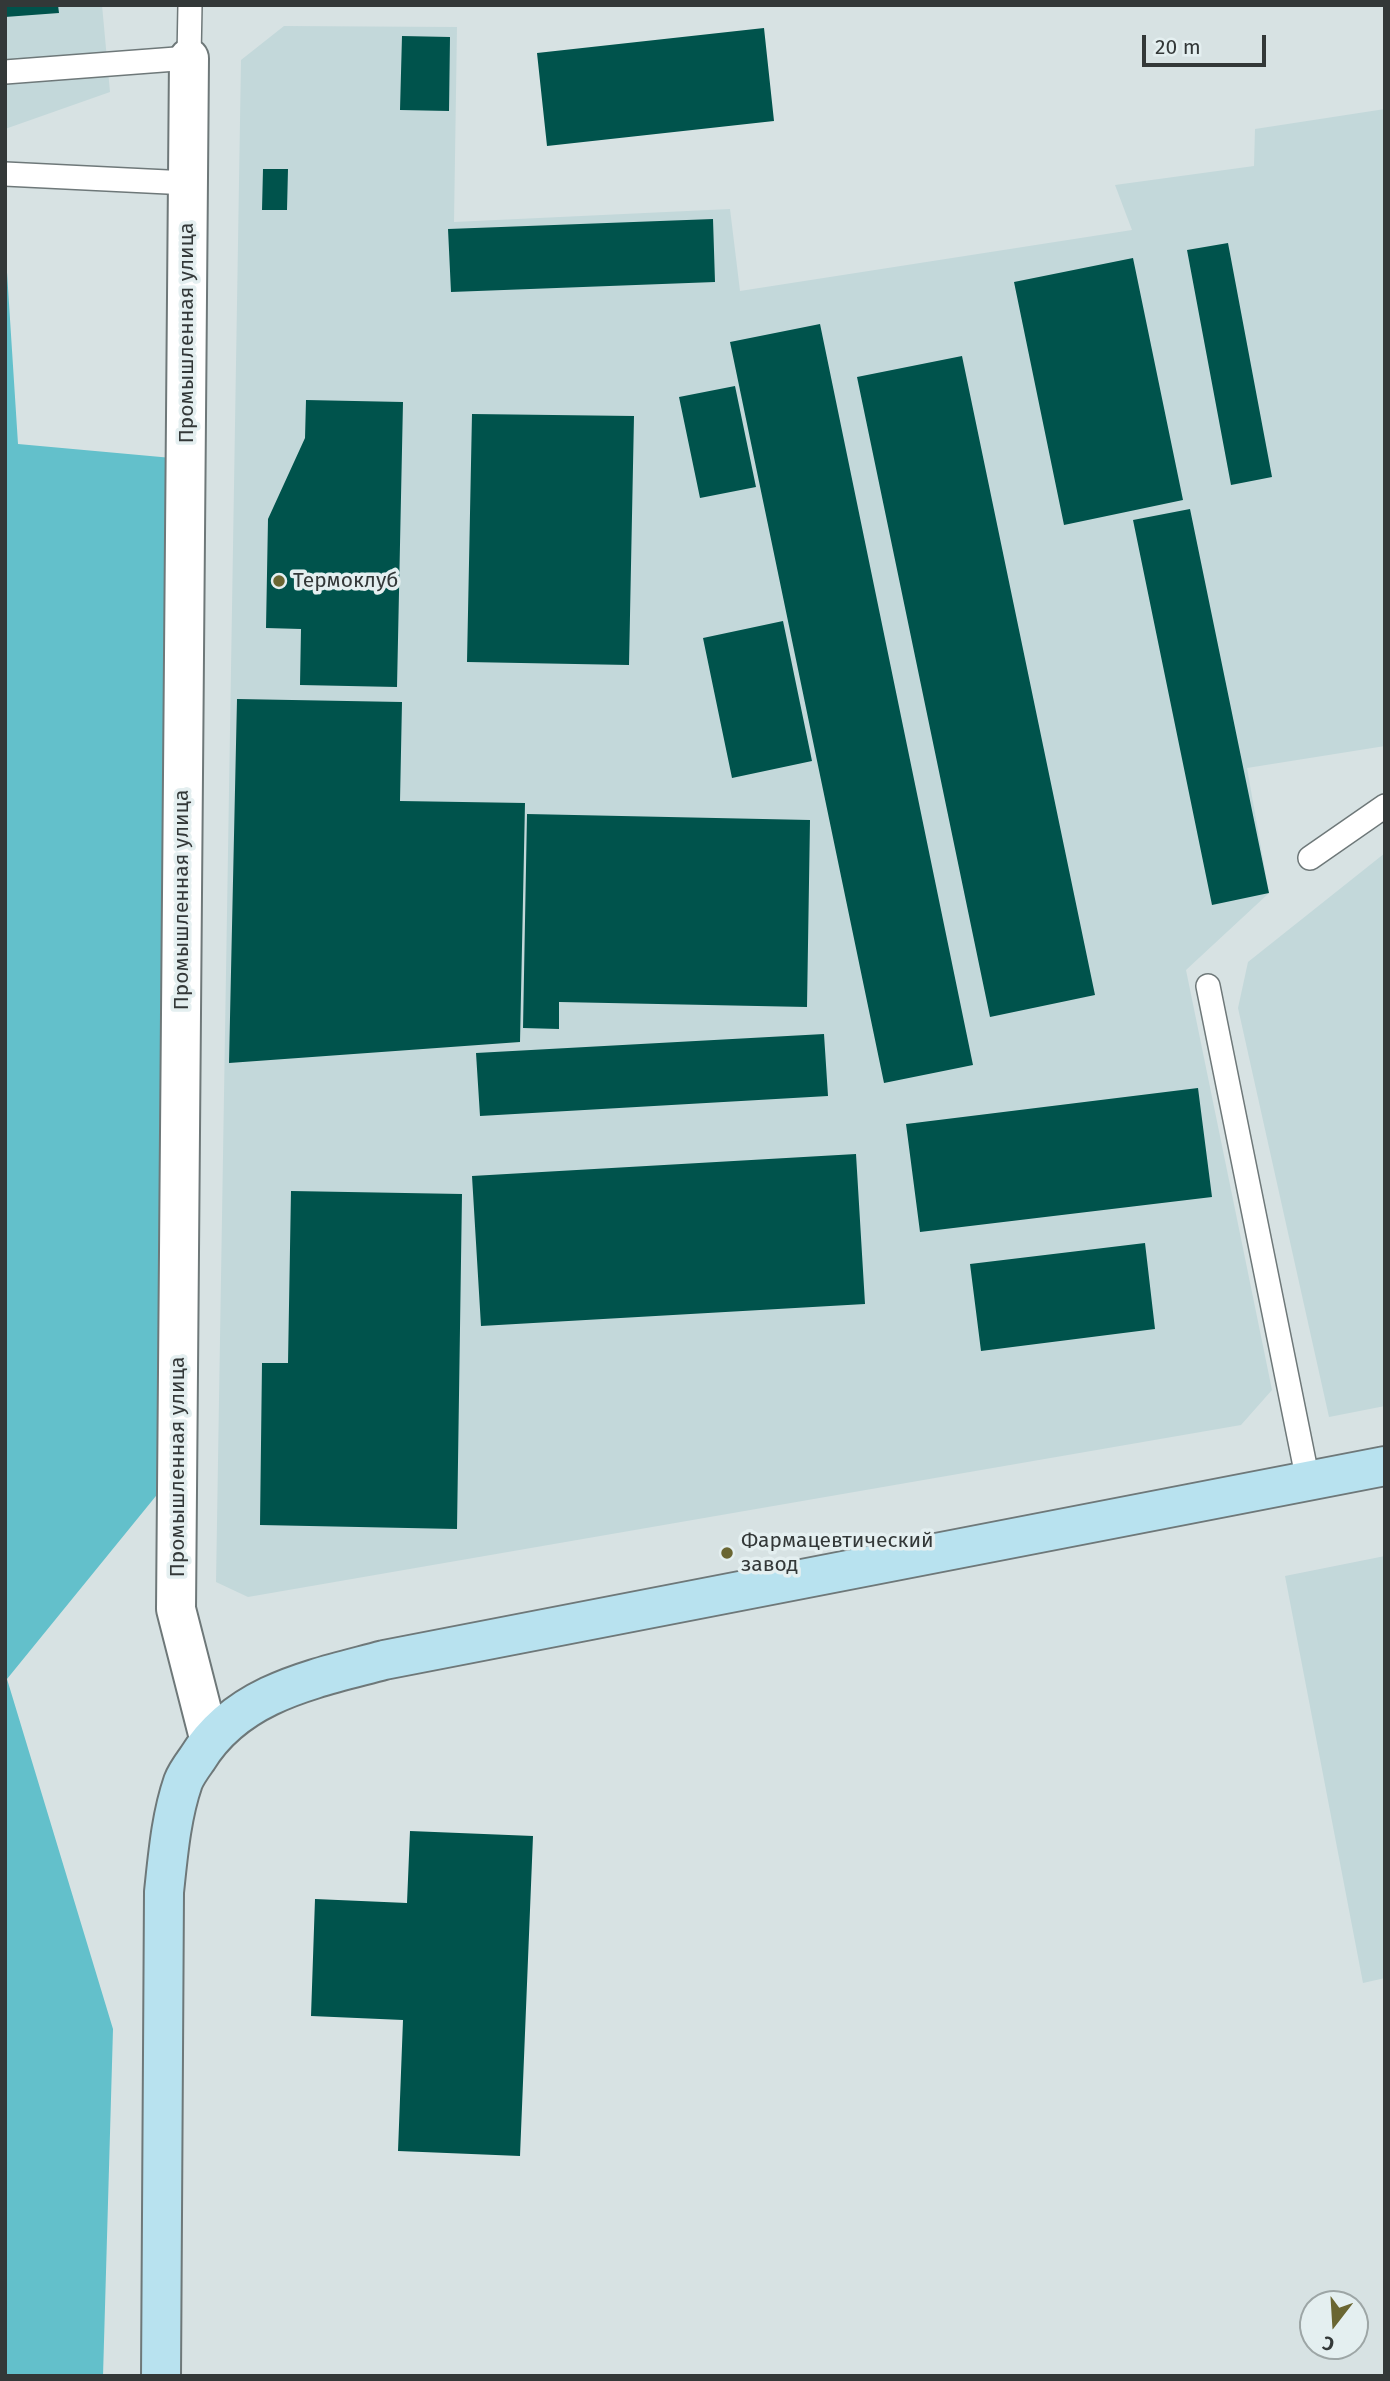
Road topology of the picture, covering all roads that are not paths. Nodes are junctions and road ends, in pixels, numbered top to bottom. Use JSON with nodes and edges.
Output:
{"nodes":[{"id":1,"x":190,"y":5,"type":"edge"},
{"id":2,"x":190,"y":58,"type":"junction"},
{"id":3,"x":5,"y":72,"type":"edge"},
{"id":4,"x":5,"y":174,"type":"edge"},
{"id":5,"x":188,"y":183,"type":"junction"},
{"id":6,"x":1385,"y":806,"type":"edge"},
{"id":7,"x":1310,"y":858,"type":"dead end"},
{"id":8,"x":1208,"y":986,"type":"dead end"},
{"id":9,"x":1385,"y":1466,"type":"edge"},
{"id":10,"x":1308,"y":1480,"type":"junction"},
{"id":11,"x":209,"y":1738,"type":"junction"},
{"id":12,"x":161,"y":2376,"type":"edge"}],
"edges":[{"from":1,"to":2,"type":"lane"},
{"from":2,"to":3,"type":"lane"},
{"from":2,"to":5,"type":"street","name":"Промышленная улица"},
{"from":4,"to":5,"type":"lane"},
{"from":5,"to":11,"type":"street","name":"Промышленная улица"},
{"from":6,"to":7,"type":"lane"},
{"from":8,"to":10,"type":"lane"},
{"from":9,"to":10,"type":"main road"},
{"from":10,"to":11,"type":"main road"},
{"from":11,"to":12,"type":"main road"}]}
